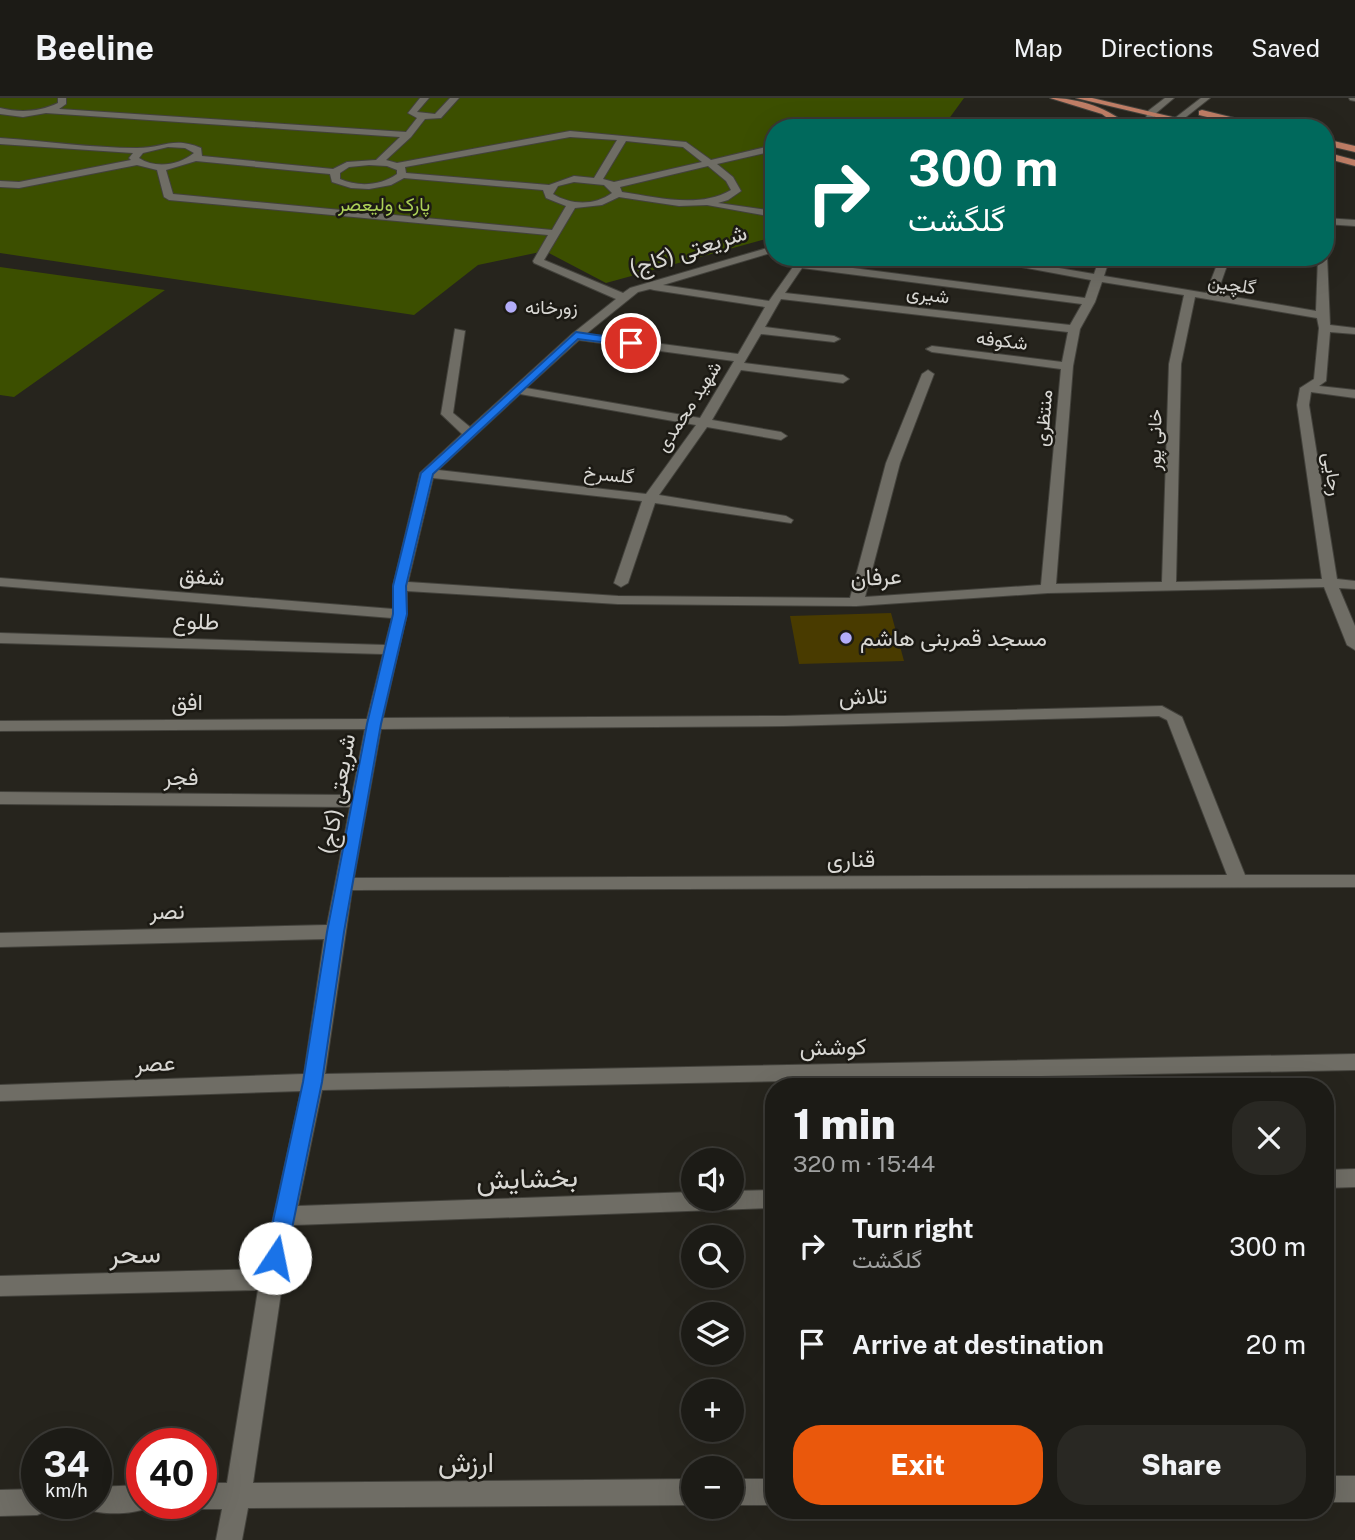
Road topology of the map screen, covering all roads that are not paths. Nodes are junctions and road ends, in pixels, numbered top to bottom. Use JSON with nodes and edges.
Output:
{"nodes":[{"id":1,"x":62,"y":98,"type":"edge"},
{"id":2,"x":425,"y":98,"type":"edge"},
{"id":3,"x":455,"y":98,"type":"edge"},
{"id":4,"x":1054,"y":98,"type":"edge"},
{"id":5,"x":1080,"y":98,"type":"edge"},
{"id":6,"x":1206,"y":98,"type":"edge"},
{"id":7,"x":1150,"y":101,"type":"dead end"},
{"id":8,"x":1166,"y":101,"type":"edge"},
{"id":9,"x":0,"y":111,"type":"edge"},
{"id":10,"x":47,"y":111,"type":"junction"},
{"id":11,"x":1192,"y":111,"type":"junction"},
{"id":12,"x":1152,"y":113,"type":"junction"},
{"id":13,"x":422,"y":117,"type":"junction"},
{"id":14,"x":1115,"y":119,"type":"edge"},
{"id":15,"x":1150,"y":119,"type":"edge"},
{"id":16,"x":1180,"y":119,"type":"joint"},
{"id":17,"x":1226,"y":119,"type":"edge"},
{"id":18,"x":6,"y":131,"type":"dead end"},
{"id":19,"x":408,"y":135,"type":"junction"},
{"id":20,"x":623,"y":138,"type":"junction"},
{"id":21,"x":0,"y":140,"type":"edge"},
{"id":22,"x":1334,"y":144,"type":"edge"},
{"id":23,"x":1355,"y":149,"type":"edge"},
{"id":24,"x":765,"y":150,"type":"edge"},
{"id":25,"x":140,"y":151,"type":"junction"},
{"id":26,"x":1334,"y":157,"type":"edge"},
{"id":27,"x":196,"y":158,"type":"junction"},
{"id":28,"x":136,"y":162,"type":"junction"},
{"id":29,"x":379,"y":162,"type":"junction"},
{"id":30,"x":710,"y":162,"type":"junction"},
{"id":31,"x":1355,"y":163,"type":"edge"},
{"id":32,"x":161,"y":167,"type":"junction"},
{"id":33,"x":399,"y":170,"type":"junction"},
{"id":34,"x":335,"y":172,"type":"junction"},
{"id":35,"x":597,"y":180,"type":"junction"},
{"id":36,"x":0,"y":184,"type":"edge"},
{"id":37,"x":357,"y":186,"type":"junction"},
{"id":38,"x":550,"y":188,"type":"junction"},
{"id":39,"x":616,"y":189,"type":"junction"},
{"id":40,"x":349,"y":195,"type":"dead end"},
{"id":41,"x":341,"y":204,"type":"dead end"},
{"id":42,"x":572,"y":204,"type":"junction"},
{"id":43,"x":705,"y":204,"type":"junction"},
{"id":44,"x":333,"y":212,"type":"junction"},
{"id":45,"x":765,"y":213,"type":"edge"},
{"id":46,"x":1334,"y":222,"type":"edge"},
{"id":47,"x":1355,"y":223,"type":"edge"},
{"id":48,"x":555,"y":233,"type":"junction"},
{"id":49,"x":765,"y":252,"type":"edge"},
{"id":50,"x":800,"y":266,"type":"edge"},
{"id":51,"x":839,"y":266,"type":"edge"},
{"id":52,"x":1028,"y":266,"type":"edge"},
{"id":53,"x":1101,"y":266,"type":"edge"},
{"id":54,"x":1222,"y":266,"type":"edge"},
{"id":55,"x":1323,"y":266,"type":"edge"},
{"id":56,"x":1097,"y":277,"type":"junction"},
{"id":57,"x":649,"y":286,"type":"junction"},
{"id":58,"x":1189,"y":295,"type":"junction"},
{"id":59,"x":624,"y":298,"type":"junction"},
{"id":60,"x":1210,"y":298,"type":"junction"},
{"id":61,"x":775,"y":300,"type":"junction"},
{"id":62,"x":1089,"y":302,"type":"junction"},
{"id":63,"x":1322,"y":315,"type":"junction"},
{"id":64,"x":1325,"y":328,"type":"junction"},
{"id":65,"x":1074,"y":329,"type":"junction"},
{"id":66,"x":760,"y":330,"type":"junction"},
{"id":67,"x":459,"y":331,"type":"dead end"},
{"id":68,"x":1355,"y":331,"type":"edge"},
{"id":69,"x":576,"y":335,"type":"junction"},
{"id":70,"x":834,"y":339,"type":"dead end"},
{"id":71,"x":932,"y":349,"type":"dead end"},
{"id":72,"x":739,"y":362,"type":"junction"},
{"id":73,"x":1067,"y":366,"type":"junction"},
{"id":74,"x":928,"y":374,"type":"dead end"},
{"id":75,"x":843,"y":379,"type":"dead end"},
{"id":76,"x":1306,"y":388,"type":"junction"},
{"id":77,"x":516,"y":390,"type":"junction"},
{"id":78,"x":1355,"y":394,"type":"edge"},
{"id":79,"x":705,"y":421,"type":"junction"},
{"id":80,"x":469,"y":433,"type":"junction"},
{"id":81,"x":781,"y":436,"type":"dead end"},
{"id":82,"x":427,"y":473,"type":"junction"},
{"id":83,"x":650,"y":498,"type":"junction"},
{"id":84,"x":786,"y":520,"type":"dead end"},
{"id":85,"x":0,"y":582,"type":"edge"},
{"id":86,"x":621,"y":583,"type":"dead end"},
{"id":87,"x":1330,"y":583,"type":"junction"},
{"id":88,"x":1355,"y":585,"type":"edge"},
{"id":89,"x":400,"y":586,"type":"junction"},
{"id":90,"x":1169,"y":587,"type":"junction"},
{"id":91,"x":1048,"y":589,"type":"junction"},
{"id":92,"x":856,"y":602,"type":"junction"},
{"id":93,"x":400,"y":614,"type":"junction"},
{"id":94,"x":0,"y":638,"type":"edge"},
{"id":95,"x":1355,"y":645,"type":"edge"},
{"id":96,"x":390,"y":650,"type":"junction"},
{"id":97,"x":374,"y":724,"type":"junction"},
{"id":98,"x":0,"y":726,"type":"edge"},
{"id":99,"x":0,"y":798,"type":"edge"},
{"id":100,"x":361,"y":801,"type":"junction"},
{"id":101,"x":1355,"y":881,"type":"edge"},
{"id":102,"x":1240,"y":883,"type":"junction"},
{"id":103,"x":346,"y":884,"type":"junction"},
{"id":104,"x":335,"y":932,"type":"junction"},
{"id":105,"x":0,"y":940,"type":"edge"},
{"id":106,"x":1355,"y":1062,"type":"edge"},
{"id":107,"x":313,"y":1082,"type":"junction"},
{"id":108,"x":0,"y":1093,"type":"edge"},
{"id":109,"x":1355,"y":1178,"type":"edge"},
{"id":110,"x":1334,"y":1179,"type":"edge"},
{"id":111,"x":765,"y":1199,"type":"edge"},
{"id":112,"x":284,"y":1216,"type":"junction"},
{"id":113,"x":271,"y":1279,"type":"junction"},
{"id":114,"x":0,"y":1286,"type":"edge"},
{"id":115,"x":1334,"y":1489,"type":"edge"},
{"id":116,"x":1355,"y":1489,"type":"edge"},
{"id":117,"x":681,"y":1492,"type":"edge"},
{"id":118,"x":744,"y":1492,"type":"edge"},
{"id":119,"x":765,"y":1492,"type":"edge"},
{"id":120,"x":239,"y":1494,"type":"junction"},
{"id":121,"x":217,"y":1495,"type":"edge"},
{"id":122,"x":21,"y":1502,"type":"edge"},
{"id":123,"x":0,"y":1503,"type":"edge"},
{"id":124,"x":229,"y":1540,"type":"edge"}],
"edges":[{"from":1,"to":10,"type":"street"},
{"from":2,"to":13,"type":"street"},
{"from":3,"to":13,"type":"street"},
{"from":4,"to":14,"type":"main road"},
{"from":5,"to":12,"type":"main road"},
{"from":6,"to":11,"type":"street"},
{"from":7,"to":8,"type":"main road"},
{"from":8,"to":11,"type":"main road"},
{"from":8,"to":12,"type":"street"},
{"from":9,"to":10,"type":"street"},
{"from":10,"to":19,"type":"street"},
{"from":11,"to":16,"type":"street"},
{"from":11,"to":17,"type":"main road"},
{"from":12,"to":15,"type":"street"},
{"from":12,"to":16,"type":"main road"},
{"from":13,"to":19,"type":"street"},
{"from":18,"to":21,"type":"street"},
{"from":19,"to":29,"type":"street"},
{"from":20,"to":30,"type":"street"},
{"from":20,"to":33,"type":"street"},
{"from":20,"to":35,"type":"street"},
{"from":21,"to":25,"type":"street"},
{"from":22,"to":23,"type":"main road"},
{"from":24,"to":30,"type":"street"},
{"from":25,"to":27,"type":"street"},
{"from":25,"to":28,"type":"street"},
{"from":26,"to":31,"type":"main road"},
{"from":27,"to":32,"type":"street"},
{"from":27,"to":34,"type":"street"},
{"from":28,"to":32,"type":"street"},
{"from":28,"to":36,"type":"street"},
{"from":29,"to":33,"type":"street"},
{"from":29,"to":34,"type":"street"},
{"from":30,"to":39,"type":"street"},
{"from":30,"to":43,"type":"street"},
{"from":32,"to":44,"type":"street"},
{"from":33,"to":37,"type":"street"},
{"from":33,"to":38,"type":"street"},
{"from":34,"to":37,"type":"street"},
{"from":35,"to":38,"type":"street"},
{"from":35,"to":39,"type":"street"},
{"from":37,"to":40,"type":"street"},
{"from":38,"to":42,"type":"street"},
{"from":39,"to":42,"type":"street"},
{"from":39,"to":43,"type":"street"},
{"from":41,"to":44,"type":"street"},
{"from":42,"to":48,"type":"street"},
{"from":43,"to":45,"type":"street"},
{"from":44,"to":48,"type":"street"},
{"from":46,"to":47,"type":"street"},
{"from":48,"to":59,"type":"street"},
{"from":49,"to":57,"type":"street","name":"شریعتی (کاج)"},
{"from":50,"to":61,"type":"street","name":"شهید محمدی"},
{"from":51,"to":62,"type":"street"},
{"from":52,"to":56,"type":"street","name":"گلچین"},
{"from":53,"to":56,"type":"street","name":"منتظری"},
{"from":54,"to":60,"type":"street"},
{"from":55,"to":63,"type":"street"},
{"from":56,"to":58,"type":"street","name":"گلچین"},
{"from":56,"to":62,"type":"street","name":"منتظری"},
{"from":57,"to":59,"type":"street","name":"شریعتی (کاج)"},
{"from":57,"to":61,"type":"street"},
{"from":58,"to":60,"type":"street","name":"گلچین"},
{"from":58,"to":90,"type":"street","name":"خانی پور"},
{"from":59,"to":69,"type":"street","name":"شریعتی (کاج)"},
{"from":60,"to":63,"type":"street","name":"گلچین"},
{"from":61,"to":65,"type":"street","name":"شیری"},
{"from":61,"to":66,"type":"street","name":"شهید محمدی"},
{"from":62,"to":65,"type":"street","name":"منتظری"},
{"from":63,"to":64,"type":"street"},
{"from":64,"to":68,"type":"street"},
{"from":64,"to":76,"type":"street"},
{"from":65,"to":73,"type":"street","name":"منتظری"},
{"from":66,"to":70,"type":"street"},
{"from":66,"to":72,"type":"street","name":"شهید محمدی"},
{"from":67,"to":80,"type":"street"},
{"from":69,"to":72,"type":"street"},
{"from":69,"to":77,"type":"street","name":"شریعتی (کاج)"},
{"from":71,"to":73,"type":"street","name":"شکوفه"},
{"from":72,"to":75,"type":"street"},
{"from":72,"to":79,"type":"street","name":"شهید محمدی"},
{"from":73,"to":91,"type":"street","name":"منتظری"},
{"from":74,"to":92,"type":"street"},
{"from":76,"to":78,"type":"street"},
{"from":76,"to":87,"type":"street","name":"رجایی"},
{"from":77,"to":79,"type":"street"},
{"from":77,"to":80,"type":"street","name":"شریعتی (کاج)"},
{"from":79,"to":81,"type":"street"},
{"from":79,"to":83,"type":"street","name":"شهید محمدی"},
{"from":80,"to":82,"type":"street","name":"شریعتی (کاج)"},
{"from":82,"to":83,"type":"street","name":"گلسرخ"},
{"from":82,"to":89,"type":"street","name":"شریعتی (کاج)"},
{"from":83,"to":84,"type":"street","name":"گلسرخ"},
{"from":83,"to":86,"type":"street","name":"شهید محمدی"},
{"from":85,"to":93,"type":"street","name":"شفق"},
{"from":87,"to":88,"type":"street","name":"عرفان"},
{"from":87,"to":90,"type":"street","name":"عرفان"},
{"from":87,"to":95,"type":"street","name":"رجایی"},
{"from":89,"to":92,"type":"street","name":"عرفان"},
{"from":89,"to":93,"type":"street","name":"شریعتی (کاج)"},
{"from":90,"to":91,"type":"street","name":"عرفان"},
{"from":91,"to":92,"type":"street","name":"عرفان"},
{"from":93,"to":96,"type":"street","name":"شریعتی (کاج)"},
{"from":94,"to":96,"type":"street","name":"طلوع"},
{"from":96,"to":97,"type":"street","name":"شریعتی (کاج)"},
{"from":97,"to":98,"type":"street","name":"افق"},
{"from":97,"to":100,"type":"street","name":"شریعتی (کاج)"},
{"from":97,"to":102,"type":"street","name":"تلاش"},
{"from":99,"to":100,"type":"street","name":"فجر"},
{"from":100,"to":103,"type":"street","name":"شریعتی (کاج)"},
{"from":101,"to":102,"type":"street","name":"قناری"},
{"from":102,"to":103,"type":"street","name":"قناری"},
{"from":103,"to":104,"type":"street","name":"شریعتی (کاج)"},
{"from":104,"to":105,"type":"street","name":"نصر"},
{"from":104,"to":107,"type":"street","name":"شریعتی (کاج)"},
{"from":106,"to":107,"type":"street","name":"کوشش"},
{"from":107,"to":108,"type":"street","name":"عصر"},
{"from":107,"to":112,"type":"street","name":"شریعتی (کاج)"},
{"from":109,"to":110,"type":"street"},
{"from":111,"to":112,"type":"street","name":"بخشایش"},
{"from":112,"to":113,"type":"street","name":"شریعتی (کاج)"},
{"from":113,"to":114,"type":"street","name":"سحر"},
{"from":113,"to":120,"type":"street","name":"شریعتی (کاج)"},
{"from":115,"to":116,"type":"street"},
{"from":117,"to":120,"type":"street","name":"ارزش"},
{"from":118,"to":119,"type":"street"},
{"from":120,"to":121,"type":"street","name":"ارزش"},
{"from":120,"to":124,"type":"street","name":"شریعتی (کاج)"},
{"from":122,"to":123,"type":"street"}]}
